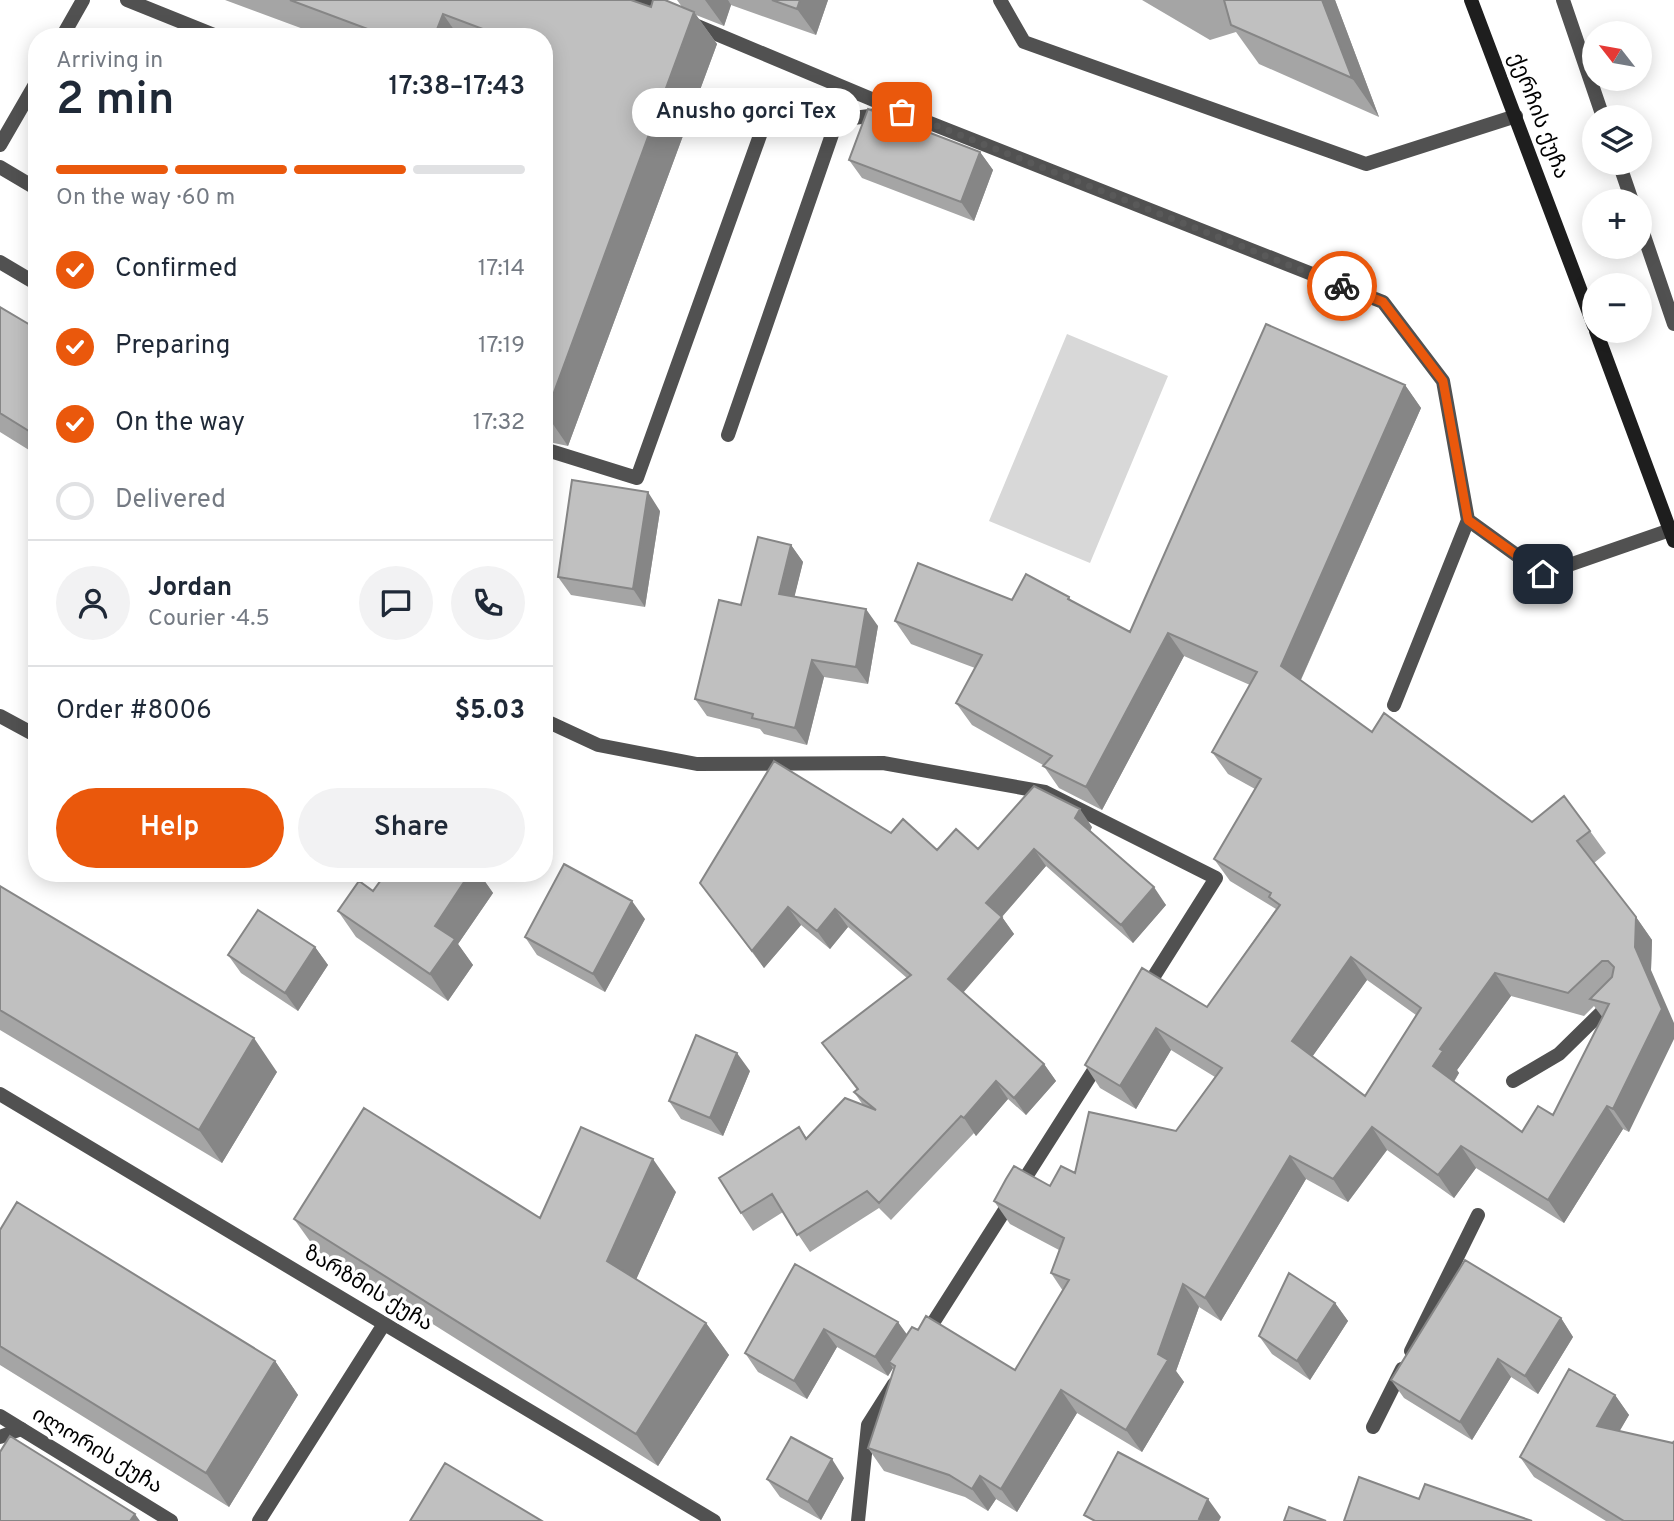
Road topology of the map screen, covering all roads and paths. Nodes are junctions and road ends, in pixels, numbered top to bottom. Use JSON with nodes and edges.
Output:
{"nodes":[{"id":1,"x":83,"y":0,"type":"edge"},
{"id":2,"x":127,"y":0,"type":"edge"},
{"id":3,"x":636,"y":0,"type":"edge"},
{"id":4,"x":1000,"y":0,"type":"edge"},
{"id":5,"x":1471,"y":0,"type":"edge"},
{"id":6,"x":1563,"y":0,"type":"edge"},
{"id":7,"x":67,"y":28,"type":"edge"},
{"id":8,"x":197,"y":28,"type":"edge"},
{"id":9,"x":28,"y":97,"type":"edge"},
{"id":10,"x":1599,"y":105,"type":"edge"},
{"id":11,"x":902,"y":112,"type":"junction"},
{"id":12,"x":768,"y":113,"type":"dead end"},
{"id":13,"x":1516,"y":117,"type":"junction"},
{"id":14,"x":0,"y":145,"type":"edge"},
{"id":15,"x":0,"y":167,"type":"edge"},
{"id":16,"x":28,"y":184,"type":"edge"},
{"id":17,"x":1652,"y":259,"type":"edge"},
{"id":18,"x":0,"y":262,"type":"edge"},
{"id":19,"x":28,"y":279,"type":"edge"},
{"id":20,"x":1582,"y":294,"type":"edge"},
{"id":21,"x":1674,"y":324,"type":"edge"},
{"id":22,"x":1600,"y":343,"type":"edge"},
{"id":23,"x":728,"y":435,"type":"dead end"},
{"id":24,"x":553,"y":452,"type":"edge"},
{"id":25,"x":1468,"y":520,"type":"junction"},
{"id":26,"x":1672,"y":535,"type":"edge"},
{"id":27,"x":1394,"y":705,"type":"dead end"},
{"id":28,"x":0,"y":716,"type":"edge"},
{"id":29,"x":553,"y":724,"type":"edge"},
{"id":30,"x":28,"y":731,"type":"edge"},
{"id":31,"x":1621,"y":993,"type":"edge"},
{"id":32,"x":1135,"y":1006,"type":"edge"},
{"id":33,"x":1113,"y":1041,"type":"edge"},
{"id":34,"x":1513,"y":1081,"type":"dead end"},
{"id":35,"x":0,"y":1094,"type":"edge"},
{"id":36,"x":1478,"y":1215,"type":"dead end"},
{"id":37,"x":384,"y":1324,"type":"junction"},
{"id":38,"x":0,"y":1416,"type":"edge"},
{"id":39,"x":1373,"y":1427,"type":"dead end"},
{"id":40,"x":22,"y":1429,"type":"junction"},
{"id":41,"x":0,"y":1437,"type":"edge"},
{"id":42,"x":171,"y":1521,"type":"edge"},
{"id":43,"x":259,"y":1521,"type":"edge"},
{"id":44,"x":714,"y":1521,"type":"edge"},
{"id":45,"x":858,"y":1521,"type":"edge"}],
"edges":[{"from":1,"to":7,"type":"street"},
{"from":2,"to":8,"type":"street"},
{"from":3,"to":11,"type":"street"},
{"from":4,"to":13,"type":"street"},
{"from":5,"to":13,"type":"main road","name":"ქერჩის ქუჩა"},
{"from":6,"to":10,"type":"street"},
{"from":9,"to":14,"type":"street"},
{"from":11,"to":23,"type":"street"},
{"from":11,"to":25,"type":"street"},
{"from":12,"to":24,"type":"street"},
{"from":13,"to":20,"type":"main road","name":"ქერჩის ქუჩა"},
{"from":15,"to":16,"type":"street"},
{"from":17,"to":21,"type":"street"},
{"from":18,"to":19,"type":"street"},
{"from":22,"to":26,"type":"main road","name":"ქერჩის ქუჩა"},
{"from":25,"to":26,"type":"street"},
{"from":25,"to":27,"type":"street"},
{"from":28,"to":30,"type":"street"},
{"from":29,"to":32,"type":"street"},
{"from":31,"to":34,"type":"street"},
{"from":33,"to":45,"type":"street"},
{"from":35,"to":37,"type":"street","name":"ზარზმის ქუჩა"},
{"from":36,"to":39,"type":"street"},
{"from":37,"to":43,"type":"street"},
{"from":37,"to":44,"type":"street","name":"ზარზმის ქუჩა"},
{"from":38,"to":40,"type":"street","name":"ილორის ქუჩა"},
{"from":40,"to":41,"type":"street"},
{"from":40,"to":42,"type":"street","name":"ილორის ქუჩა"}]}
